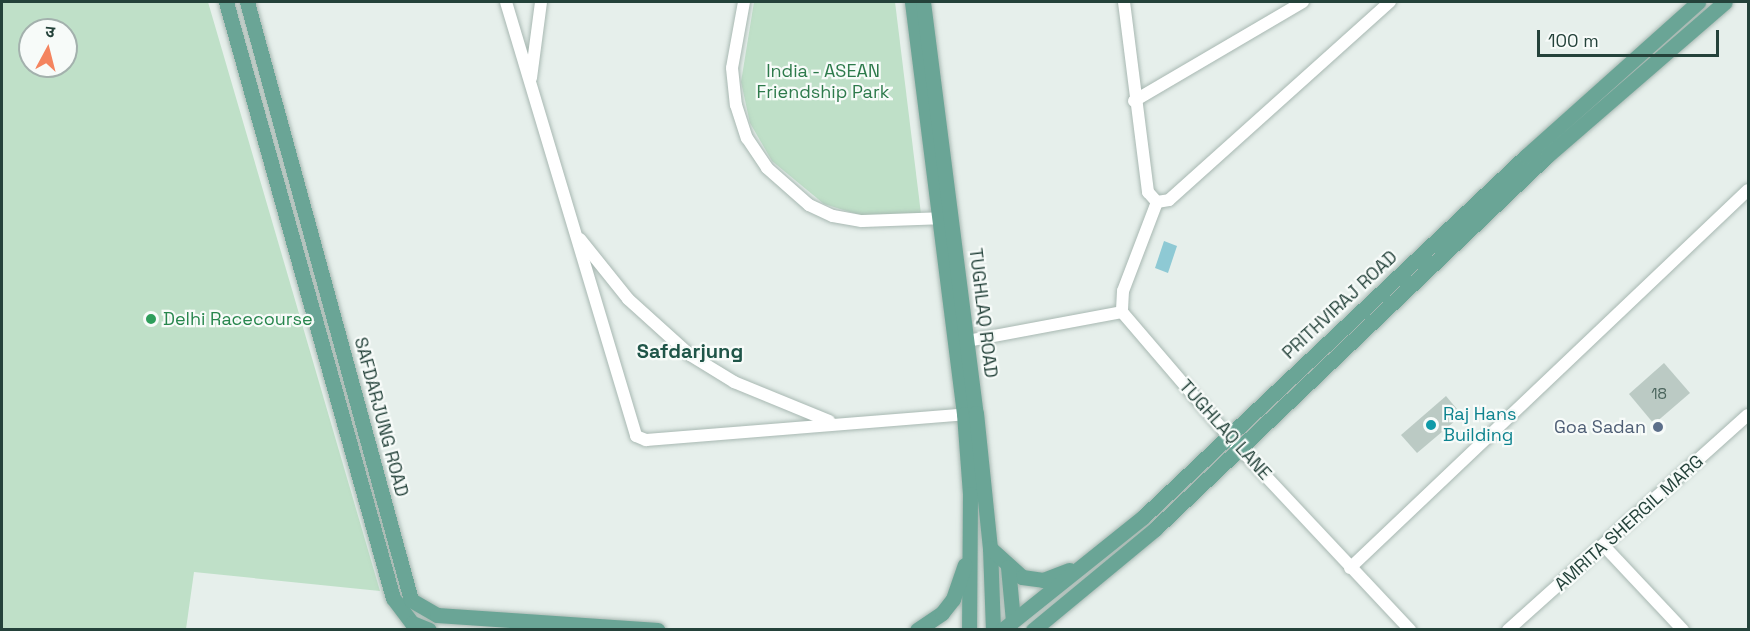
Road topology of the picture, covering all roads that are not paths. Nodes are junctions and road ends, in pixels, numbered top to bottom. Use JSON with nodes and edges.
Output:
{"nodes":[{"id":1,"x":226,"y":2,"type":"edge"},
{"id":2,"x":247,"y":2,"type":"edge"},
{"id":3,"x":506,"y":2,"type":"edge"},
{"id":4,"x":541,"y":2,"type":"edge"},
{"id":5,"x":744,"y":2,"type":"edge"},
{"id":6,"x":912,"y":2,"type":"edge"},
{"id":7,"x":923,"y":2,"type":"edge"},
{"id":8,"x":1124,"y":2,"type":"edge"},
{"id":9,"x":1303,"y":2,"type":"edge"},
{"id":10,"x":1390,"y":2,"type":"edge"},
{"id":11,"x":1698,"y":2,"type":"edge"},
{"id":12,"x":1725,"y":2,"type":"edge"},
{"id":13,"x":531,"y":82,"type":"junction"},
{"id":14,"x":1134,"y":102,"type":"junction"},
{"id":15,"x":1749,"y":190,"type":"edge"},
{"id":16,"x":1157,"y":202,"type":"junction"},
{"id":17,"x":945,"y":218,"type":"junction"},
{"id":18,"x":575,"y":233,"type":"junction"},
{"id":19,"x":1122,"y":312,"type":"junction"},
{"id":20,"x":967,"y":341,"type":"junction"},
{"id":21,"x":970,"y":414,"type":"junction"},
{"id":22,"x":1749,"y":415,"type":"edge"},
{"id":23,"x":834,"y":423,"type":"junction"},
{"id":24,"x":1234,"y":442,"type":"junction"},
{"id":25,"x":970,"y":546,"type":"junction"},
{"id":26,"x":1605,"y":547,"type":"junction"},
{"id":27,"x":990,"y":548,"type":"junction"},
{"id":28,"x":1081,"y":565,"type":"junction"},
{"id":29,"x":1008,"y":567,"type":"junction"},
{"id":30,"x":1350,"y":568,"type":"junction"},
{"id":31,"x":1052,"y":614,"type":"junction"},
{"id":32,"x":1008,"y":625,"type":"edge"},
{"id":33,"x":429,"y":630,"type":"edge"},
{"id":34,"x":657,"y":630,"type":"edge"},
{"id":35,"x":917,"y":630,"type":"edge"},
{"id":36,"x":969,"y":630,"type":"edge"},
{"id":37,"x":993,"y":630,"type":"edge"},
{"id":38,"x":1033,"y":630,"type":"edge"},
{"id":39,"x":1044,"y":630,"type":"edge"},
{"id":40,"x":1410,"y":630,"type":"edge"},
{"id":41,"x":1508,"y":630,"type":"edge"},
{"id":42,"x":1683,"y":630,"type":"edge"}],
"edges":[{"from":1,"to":33,"type":"main road","name":"SAFDARJUNG ROAD"},
{"from":2,"to":34,"type":"main road","name":"SAFDARJUNG ROAD"},
{"from":3,"to":13,"type":"street"},
{"from":4,"to":13,"type":"street"},
{"from":5,"to":17,"type":"street"},
{"from":6,"to":17,"type":"main road","name":"TUGHLAQ ROAD"},
{"from":7,"to":17,"type":"main road","name":"TUGHLAQ ROAD"},
{"from":8,"to":14,"type":"street"},
{"from":9,"to":14,"type":"street"},
{"from":10,"to":16,"type":"street"},
{"from":11,"to":24,"type":"main road","name":"PRITHVIRAJ ROAD"},
{"from":12,"to":24,"type":"main road","name":"PRITHVIRAJ ROAD"},
{"from":13,"to":18,"type":"street"},
{"from":14,"to":16,"type":"street"},
{"from":15,"to":30,"type":"street"},
{"from":16,"to":19,"type":"street"},
{"from":17,"to":20,"type":"main road","name":"TUGHLAQ ROAD"},
{"from":17,"to":21,"type":"main road","name":"TUGHLAQ ROAD"},
{"from":18,"to":23,"type":"street"},
{"from":18,"to":23,"type":"street"},
{"from":19,"to":20,"type":"street"},
{"from":19,"to":24,"type":"street","name":"TUGHLAQ LANE"},
{"from":20,"to":21,"type":"main road","name":"TUGHLAQ ROAD"},
{"from":21,"to":23,"type":"street"},
{"from":21,"to":25,"type":"main road","name":"TUGHLAQ ROAD"},
{"from":21,"to":27,"type":"main road","name":"TUGHLAQ ROAD"},
{"from":22,"to":26,"type":"street","name":"AMRITA SHERGIL MARG"},
{"from":24,"to":28,"type":"main road","name":"PRITHVIRAJ ROAD"},
{"from":24,"to":30,"type":"street","name":"TUGHLAQ LANE"},
{"from":24,"to":31,"type":"main road","name":"PRITHVIRAJ ROAD"},
{"from":25,"to":35,"type":"main road"},
{"from":25,"to":36,"type":"main road","name":"TUGHLAQ ROAD"},
{"from":26,"to":41,"type":"street","name":"AMRITA SHERGIL MARG"},
{"from":26,"to":42,"type":"street"},
{"from":27,"to":29,"type":"main road"},
{"from":27,"to":37,"type":"main road","name":"TUGHLAQ ROAD"},
{"from":28,"to":29,"type":"main road"},
{"from":28,"to":32,"type":"main road","name":"PRITHVIRAJ ROAD"},
{"from":29,"to":32,"type":"main road"},
{"from":30,"to":40,"type":"street","name":"TUGHLAQ LANE"},
{"from":31,"to":38,"type":"main road","name":"PRITHVIRAJ ROAD"},
{"from":31,"to":39,"type":"main road"}]}
